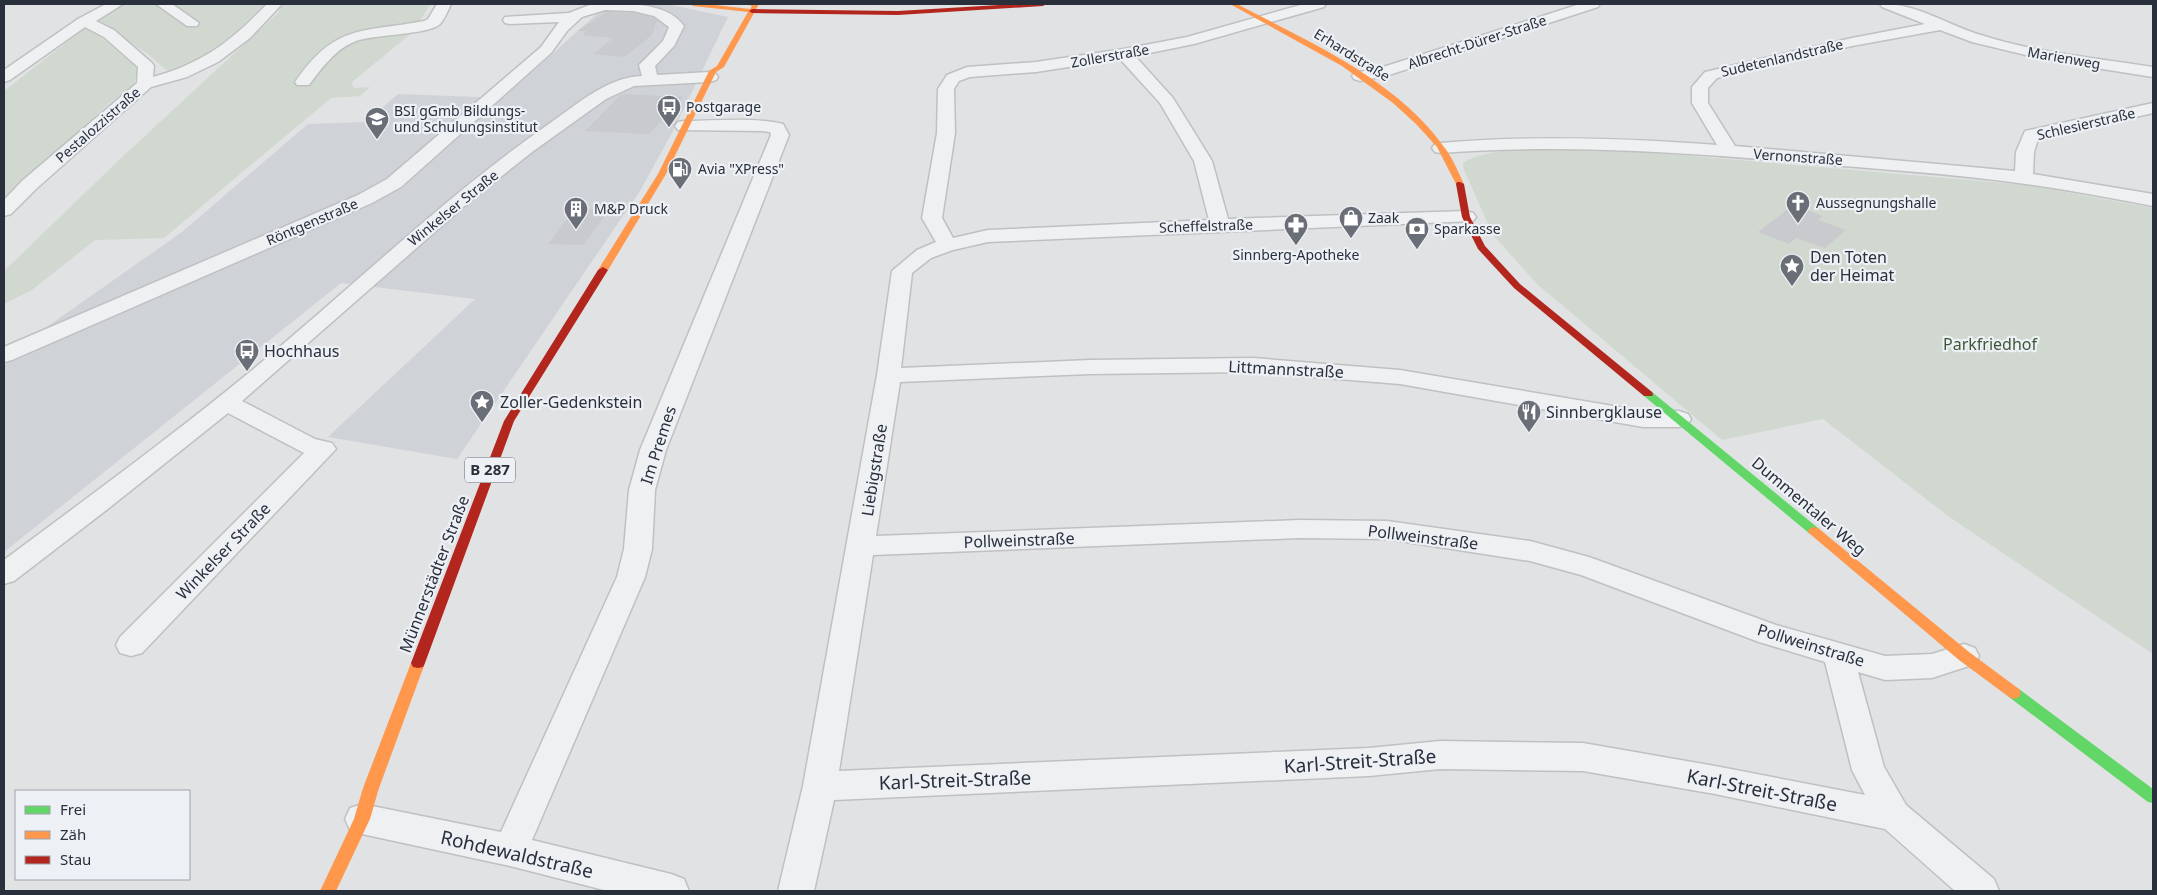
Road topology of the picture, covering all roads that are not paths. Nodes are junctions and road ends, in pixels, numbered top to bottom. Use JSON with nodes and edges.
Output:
{"nodes":[{"id":1,"x":116,"y":4,"type":"edge"},
{"id":2,"x":163,"y":4,"type":"edge"},
{"id":3,"x":275,"y":4,"type":"edge"},
{"id":4,"x":444,"y":4,"type":"edge"},
{"id":5,"x":693,"y":4,"type":"edge"},
{"id":6,"x":1043,"y":4,"type":"edge"},
{"id":7,"x":1234,"y":4,"type":"edge"},
{"id":8,"x":1319,"y":4,"type":"edge"},
{"id":9,"x":1593,"y":4,"type":"edge"},
{"id":10,"x":1886,"y":4,"type":"edge"},
{"id":11,"x":745,"y":10,"type":"edge"},
{"id":12,"x":581,"y":11,"type":"edge"},
{"id":13,"x":510,"y":20,"type":"dead end"},
{"id":14,"x":1264,"y":20,"type":"junction"},
{"id":15,"x":83,"y":22,"type":"junction"},
{"id":16,"x":192,"y":23,"type":"dead end"},
{"id":17,"x":1940,"y":25,"type":"junction"},
{"id":18,"x":1124,"y":54,"type":"junction"},
{"id":19,"x":2153,"y":72,"type":"edge"},
{"id":20,"x":711,"y":74,"type":"junction"},
{"id":21,"x":1360,"y":76,"type":"junction"},
{"id":22,"x":4,"y":77,"type":"edge"},
{"id":23,"x":650,"y":78,"type":"junction"},
{"id":24,"x":303,"y":82,"type":"dead end"},
{"id":25,"x":145,"y":84,"type":"junction"},
{"id":26,"x":2153,"y":108,"type":"edge"},
{"id":27,"x":684,"y":126,"type":"junction"},
{"id":28,"x":1441,"y":148,"type":"junction"},
{"id":29,"x":1728,"y":152,"type":"junction"},
{"id":30,"x":2024,"y":178,"type":"junction"},
{"id":31,"x":2153,"y":200,"type":"edge"},
{"id":32,"x":4,"y":210,"type":"edge"},
{"id":33,"x":1466,"y":217,"type":"junction"},
{"id":34,"x":1220,"y":225,"type":"junction"},
{"id":35,"x":947,"y":245,"type":"junction"},
{"id":36,"x":4,"y":355,"type":"edge"},
{"id":37,"x":889,"y":375,"type":"junction"},
{"id":38,"x":226,"y":402,"type":"junction"},
{"id":39,"x":1680,"y":418,"type":"junction"},
{"id":40,"x":861,"y":546,"type":"junction"},
{"id":41,"x":4,"y":574,"type":"edge"},
{"id":42,"x":131,"y":645,"type":"dead end"},
{"id":43,"x":1838,"y":653,"type":"junction"},
{"id":44,"x":1964,"y":656,"type":"junction"},
{"id":45,"x":820,"y":786,"type":"junction"},
{"id":46,"x":2153,"y":797,"type":"edge"},
{"id":47,"x":1894,"y":816,"type":"junction"},
{"id":48,"x":362,"y":819,"type":"junction"},
{"id":49,"x":510,"y":850,"type":"junction"},
{"id":50,"x":328,"y":891,"type":"edge"},
{"id":51,"x":671,"y":891,"type":"edge"},
{"id":52,"x":796,"y":891,"type":"edge"},
{"id":53,"x":1981,"y":891,"type":"edge"}],
"edges":[{"from":1,"to":15,"type":"street"},
{"from":2,"to":16,"type":"street"},
{"from":3,"to":25,"type":"street","name":"Pestalozzistraße"},
{"from":4,"to":24,"type":"street"},
{"from":5,"to":11,"type":"main road"},
{"from":6,"to":11,"type":"main road"},
{"from":7,"to":14,"type":"main road","name":"Erhardstraße"},
{"from":8,"to":14,"type":"street","name":"Zollerstraße"},
{"from":9,"to":21,"type":"street","name":"Albrecht-Dürer-Straße"},
{"from":10,"to":17,"type":"street","name":"Marienweg"},
{"from":11,"to":20,"type":"main road","name":"Münnerstädter Straße","number":"B 287"},
{"from":11,"to":20,"type":"main road","name":"Münnerstädter Straße","number":"B 287"},
{"from":12,"to":13,"type":"street"},
{"from":12,"to":23,"type":"street"},
{"from":12,"to":36,"type":"street","name":"Röntgenstraße"},
{"from":14,"to":18,"type":"street","name":"Zollerstraße"},
{"from":14,"to":21,"type":"main road","name":"Erhardstraße"},
{"from":15,"to":22,"type":"street"},
{"from":15,"to":25,"type":"street"},
{"from":17,"to":19,"type":"street","name":"Marienweg"},
{"from":17,"to":29,"type":"street","name":"Sudetenlandstraße"},
{"from":18,"to":34,"type":"street"},
{"from":18,"to":35,"type":"street","name":"Zollerstraße"},
{"from":20,"to":23,"type":"street","name":"Winkelser Straße"},
{"from":20,"to":27,"type":"main road","name":"Münnerstädter Straße","number":"B 287"},
{"from":21,"to":28,"type":"main road","name":"Erhardstraße"},
{"from":23,"to":38,"type":"street","name":"Winkelser Straße"},
{"from":25,"to":32,"type":"street","name":"Pestalozzistraße"},
{"from":26,"to":30,"type":"street","name":"Schlesierstraße"},
{"from":27,"to":48,"type":"main road","name":"Münnerstädter Straße","number":"B 287"},
{"from":27,"to":49,"type":"street","name":"Im Premes"},
{"from":28,"to":29,"type":"street","name":"Vernonstraße"},
{"from":28,"to":33,"type":"main road","name":"Erhardstraße"},
{"from":29,"to":30,"type":"street","name":"Vernonstraße"},
{"from":30,"to":31,"type":"street","name":"Vernonstraße"},
{"from":33,"to":34,"type":"street","name":"Scheffelstraße"},
{"from":33,"to":39,"type":"main road","name":"Dummentaler Weg"},
{"from":34,"to":35,"type":"street","name":"Scheffelstraße"},
{"from":35,"to":37,"type":"street","name":"Liebigstraße"},
{"from":37,"to":39,"type":"street","name":"Littmannstraße"},
{"from":37,"to":40,"type":"street","name":"Liebigstraße"},
{"from":38,"to":41,"type":"street","name":"Winkelser Straße"},
{"from":38,"to":42,"type":"street","name":"Winkelser Straße"},
{"from":39,"to":44,"type":"main road","name":"Dummentaler Weg"},
{"from":40,"to":43,"type":"street","name":"Pollweinstraße"},
{"from":40,"to":45,"type":"street","name":"Liebigstraße"},
{"from":43,"to":44,"type":"street","name":"Pollweinstraße"},
{"from":43,"to":47,"type":"street"},
{"from":44,"to":46,"type":"main road","name":"Dummentaler Weg"},
{"from":45,"to":47,"type":"street","name":"Karl-Streit-Straße"},
{"from":45,"to":52,"type":"street","name":"Liebigstraße"},
{"from":47,"to":53,"type":"street"},
{"from":48,"to":49,"type":"street","name":"Rohdewaldstraße"},
{"from":48,"to":50,"type":"main road","name":"Münnerstädter Straße","number":"B 287"},
{"from":49,"to":51,"type":"street","name":"Rohdewaldstraße"}]}
